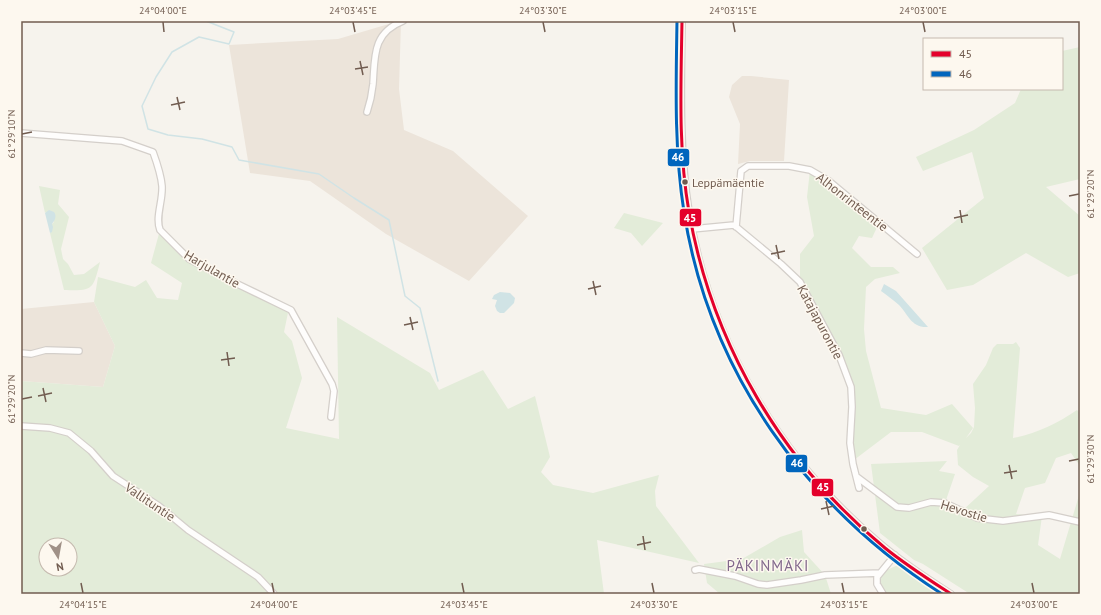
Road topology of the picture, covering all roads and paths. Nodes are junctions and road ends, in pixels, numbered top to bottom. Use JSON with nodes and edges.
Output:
{"nodes":[{"id":1,"x":403,"y":21,"type":"edge"},
{"id":2,"x":682,"y":21,"type":"edge"},
{"id":3,"x":367,"y":112,"type":"dead end"},
{"id":4,"x":21,"y":133,"type":"edge"},
{"id":5,"x":736,"y":227,"type":"junction"},
{"id":6,"x":692,"y":229,"type":"junction"},
{"id":7,"x":917,"y":254,"type":"dead end"},
{"id":8,"x":79,"y":351,"type":"dead end"},
{"id":9,"x":21,"y":353,"type":"edge"},
{"id":10,"x":332,"y":417,"type":"dead end"},
{"id":11,"x":21,"y":426,"type":"edge"},
{"id":12,"x":857,"y":477,"type":"junction"},
{"id":13,"x":859,"y":488,"type":"dead end"},
{"id":14,"x":1080,"y":522,"type":"edge"},
{"id":15,"x":895,"y":555,"type":"junction"},
{"id":16,"x":695,"y":570,"type":"dead end"},
{"id":17,"x":880,"y":573,"type":"junction"},
{"id":18,"x":274,"y":594,"type":"edge"},
{"id":19,"x":883,"y":594,"type":"edge"},
{"id":20,"x":951,"y":594,"type":"edge"}],
"edges":[{"from":1,"to":3,"type":"street"},
{"from":2,"to":6,"type":"street"},
{"from":4,"to":10,"type":"street","name":"Harjulantie"},
{"from":5,"to":6,"type":"street"},
{"from":5,"to":7,"type":"street","name":"Alhonrinteentie"},
{"from":5,"to":12,"type":"street","name":"Katajapurontie"},
{"from":6,"to":15,"type":"street"},
{"from":8,"to":9,"type":"street"},
{"from":11,"to":18,"type":"street","name":"Vallituntie"},
{"from":12,"to":13,"type":"street","name":"Katajapurontie"},
{"from":12,"to":14,"type":"street","name":"Hevostie"},
{"from":15,"to":17,"type":"street"},
{"from":15,"to":20,"type":"street"},
{"from":16,"to":17,"type":"street"},
{"from":17,"to":19,"type":"street"}]}
